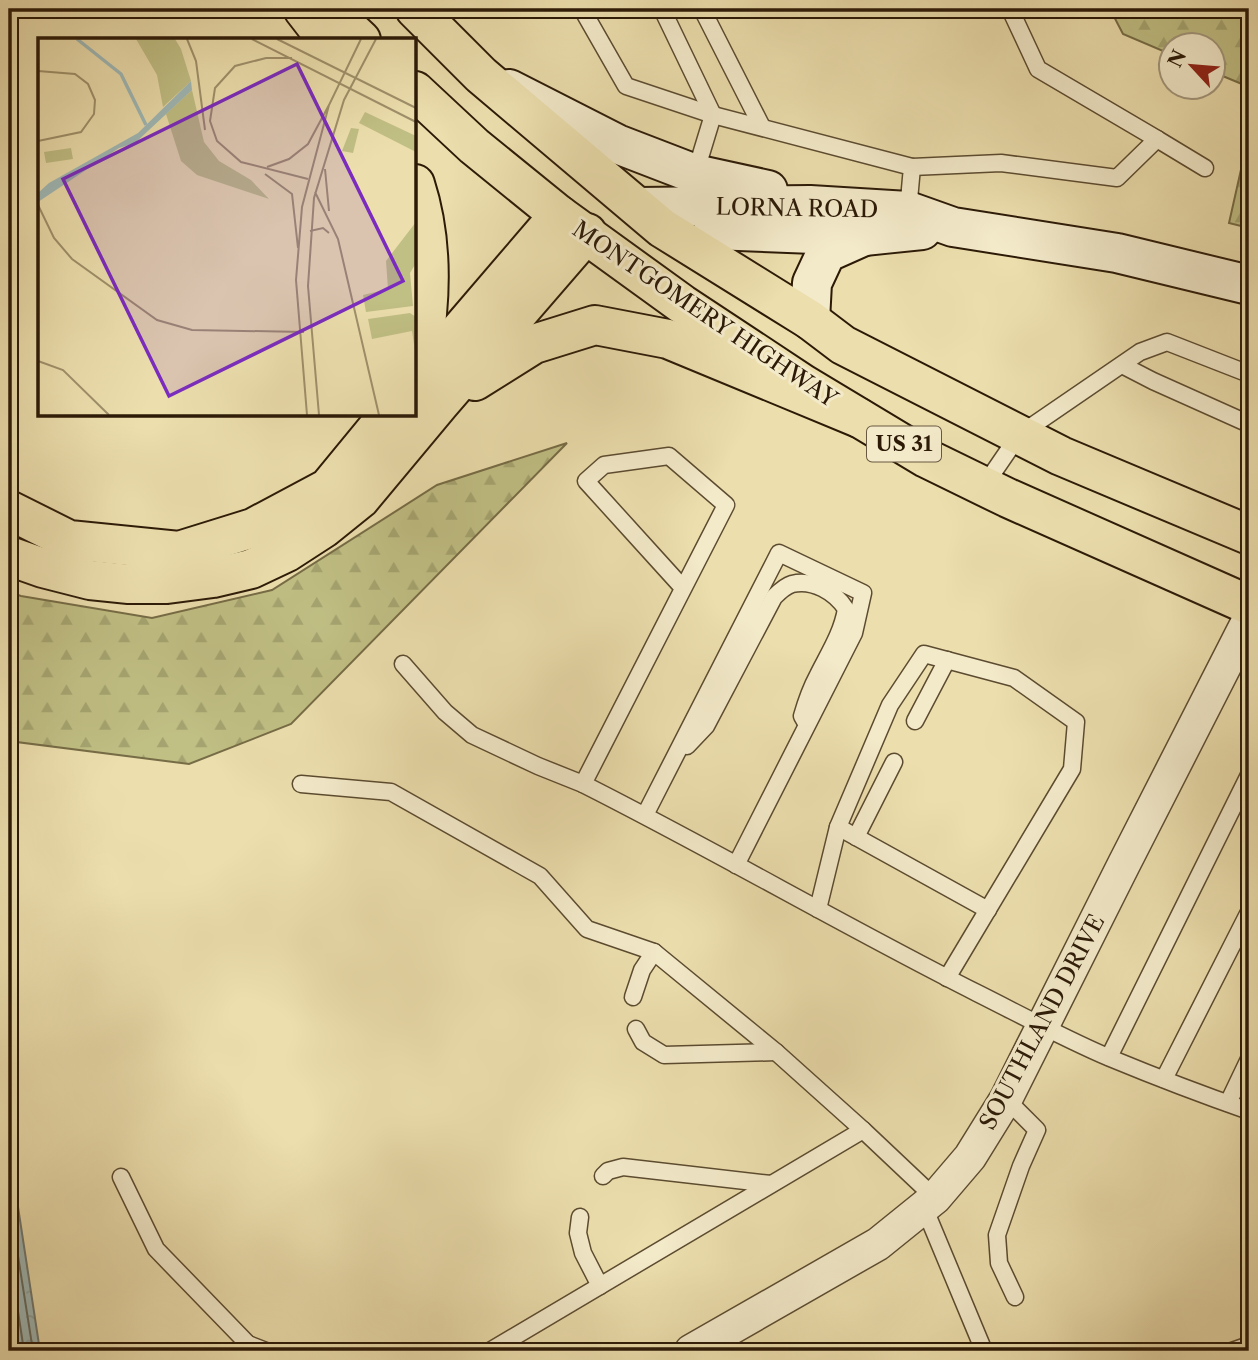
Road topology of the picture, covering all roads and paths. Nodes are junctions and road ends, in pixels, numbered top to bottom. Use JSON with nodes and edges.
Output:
{"nodes":[{"id":1,"x":303,"y":9,"type":"edge"},
{"id":2,"x":328,"y":9,"type":"edge"},
{"id":3,"x":415,"y":9,"type":"edge"},
{"id":4,"x":582,"y":9,"type":"edge"},
{"id":5,"x":662,"y":9,"type":"edge"},
{"id":6,"x":702,"y":9,"type":"edge"},
{"id":7,"x":1010,"y":9,"type":"edge"},
{"id":8,"x":325,"y":38,"type":"edge"},
{"id":9,"x":359,"y":38,"type":"edge"},
{"id":10,"x":481,"y":75,"type":"junction"},
{"id":11,"x":416,"y":92,"type":"edge"},
{"id":12,"x":713,"y":115,"type":"junction"},
{"id":13,"x":762,"y":127,"type":"junction"},
{"id":14,"x":1157,"y":139,"type":"junction"},
{"id":15,"x":912,"y":167,"type":"junction"},
{"id":16,"x":1205,"y":168,"type":"dead end"},
{"id":17,"x":695,"y":174,"type":"junction"},
{"id":18,"x":416,"y":187,"type":"edge"},
{"id":19,"x":810,"y":205,"type":"junction"},
{"id":20,"x":908,"y":211,"type":"junction"},
{"id":21,"x":650,"y":218,"type":"junction"},
{"id":22,"x":573,"y":224,"type":"junction"},
{"id":23,"x":953,"y":227,"type":"junction"},
{"id":24,"x":864,"y":236,"type":"junction"},
{"id":25,"x":1249,"y":285,"type":"edge"},
{"id":26,"x":810,"y":320,"type":"junction"},
{"id":27,"x":416,"y":363,"type":"edge"},
{"id":28,"x":1122,"y":365,"type":"junction"},
{"id":29,"x":1249,"y":374,"type":"edge"},
{"id":30,"x":428,"y":393,"type":"edge"},
{"id":31,"x":416,"y":412,"type":"edge"},
{"id":32,"x":387,"y":416,"type":"edge"},
{"id":33,"x":413,"y":416,"type":"edge"},
{"id":34,"x":859,"y":418,"type":"junction"},
{"id":35,"x":1249,"y":424,"type":"edge"},
{"id":36,"x":1019,"y":435,"type":"junction"},
{"id":37,"x":984,"y":486,"type":"junction"},
{"id":38,"x":9,"y":510,"type":"edge"},
{"id":39,"x":1249,"y":535,"type":"edge"},
{"id":40,"x":9,"y":556,"type":"edge"},
{"id":41,"x":684,"y":588,"type":"junction"},
{"id":42,"x":1249,"y":605,"type":"edge"},
{"id":43,"x":1249,"y":618,"type":"edge"},
{"id":44,"x":947,"y":660,"type":"junction"},
{"id":45,"x":403,"y":664,"type":"dead end"},
{"id":46,"x":915,"y":721,"type":"dead end"},
{"id":47,"x":807,"y":725,"type":"junction"},
{"id":48,"x":673,"y":760,"type":"junction"},
{"id":49,"x":894,"y":762,"type":"dead end"},
{"id":50,"x":1249,"y":775,"type":"edge"},
{"id":51,"x":301,"y":784,"type":"dead end"},
{"id":52,"x":583,"y":784,"type":"junction"},
{"id":53,"x":645,"y":815,"type":"junction"},
{"id":54,"x":838,"y":827,"type":"junction"},
{"id":55,"x":856,"y":837,"type":"junction"},
{"id":56,"x":736,"y":865,"type":"junction"},
{"id":57,"x":818,"y":909,"type":"junction"},
{"id":58,"x":988,"y":910,"type":"junction"},
{"id":59,"x":1249,"y":912,"type":"edge"},
{"id":60,"x":654,"y":952,"type":"junction"},
{"id":61,"x":947,"y":978,"type":"junction"},
{"id":62,"x":633,"y":997,"type":"dead end"},
{"id":63,"x":1043,"y":1026,"type":"junction"},
{"id":64,"x":636,"y":1029,"type":"dead end"},
{"id":65,"x":776,"y":1052,"type":"junction"},
{"id":66,"x":1109,"y":1057,"type":"junction"},
{"id":67,"x":1249,"y":1059,"type":"edge"},
{"id":68,"x":1164,"y":1079,"type":"junction"},
{"id":69,"x":1006,"y":1099,"type":"junction"},
{"id":70,"x":1228,"y":1103,"type":"junction"},
{"id":71,"x":1249,"y":1111,"type":"edge"},
{"id":72,"x":863,"y":1130,"type":"junction"},
{"id":73,"x":603,"y":1176,"type":"dead end"},
{"id":74,"x":121,"y":1177,"type":"dead end"},
{"id":75,"x":771,"y":1184,"type":"junction"},
{"id":76,"x":929,"y":1203,"type":"junction"},
{"id":77,"x":580,"y":1217,"type":"dead end"},
{"id":78,"x":600,"y":1286,"type":"junction"},
{"id":79,"x":1015,"y":1297,"type":"dead end"},
{"id":80,"x":1249,"y":1345,"type":"edge"},
{"id":81,"x":246,"y":1348,"type":"edge"},
{"id":82,"x":266,"y":1351,"type":"edge"},
{"id":83,"x":490,"y":1351,"type":"edge"},
{"id":84,"x":691,"y":1351,"type":"edge"},
{"id":85,"x":984,"y":1351,"type":"edge"},
{"id":86,"x":1232,"y":1351,"type":"edge"}],
"edges":[{"from":1,"to":8,"type":"main road"},
{"from":2,"to":9,"type":"main road"},
{"from":3,"to":10,"type":"main road","name":"MONTGOMERY HIGHWAY","number":"US 31"},
{"from":4,"to":12,"type":"lane"},
{"from":5,"to":12,"type":"lane"},
{"from":6,"to":13,"type":"lane"},
{"from":7,"to":14,"type":"lane"},
{"from":10,"to":17,"type":"street"},
{"from":10,"to":21,"type":"main road","name":"MONTGOMERY HIGHWAY","number":"US 31"},
{"from":11,"to":22,"type":"main road","name":"MONTGOMERY HIGHWAY","number":"US 31"},
{"from":12,"to":13,"type":"lane"},
{"from":12,"to":17,"type":"lane"},
{"from":13,"to":15,"type":"lane"},
{"from":14,"to":15,"type":"lane"},
{"from":14,"to":16,"type":"lane"},
{"from":15,"to":20,"type":"lane"},
{"from":17,"to":19,"type":"street"},
{"from":18,"to":27,"type":"main road"},
{"from":19,"to":20,"type":"street","name":"LORNA ROAD"},
{"from":19,"to":21,"type":"street","name":"LORNA ROAD"},
{"from":20,"to":23,"type":"street","name":"LORNA ROAD"},
{"from":21,"to":22,"type":"main road"},
{"from":21,"to":24,"type":"street","name":"LORNA ROAD"},
{"from":21,"to":26,"type":"main road","name":"MONTGOMERY HIGHWAY","number":"US 31"},
{"from":22,"to":30,"type":"main road"},
{"from":22,"to":34,"type":"main road","name":"MONTGOMERY HIGHWAY","number":"US 31"},
{"from":23,"to":24,"type":"street","name":"LORNA ROAD"},
{"from":23,"to":25,"type":"street","name":"LORNA ROAD"},
{"from":24,"to":26,"type":"street"},
{"from":26,"to":36,"type":"main road","name":"MONTGOMERY HIGHWAY","number":"US 31"},
{"from":28,"to":29,"type":"lane"},
{"from":28,"to":35,"type":"lane"},
{"from":28,"to":36,"type":"lane"},
{"from":30,"to":31,"type":"main road"},
{"from":30,"to":34,"type":"main road"},
{"from":32,"to":38,"type":"main road"},
{"from":33,"to":40,"type":"main road"},
{"from":34,"to":37,"type":"main road","name":"MONTGOMERY HIGHWAY","number":"US 31"},
{"from":36,"to":37,"type":"lane"},
{"from":36,"to":39,"type":"main road","name":"MONTGOMERY HIGHWAY","number":"US 31"},
{"from":37,"to":42,"type":"main road","name":"MONTGOMERY HIGHWAY","number":"US 31"},
{"from":41,"to":41,"type":"lane"},
{"from":41,"to":52,"type":"lane"},
{"from":43,"to":63,"type":"street","name":"SOUTHLAND DRIVE"},
{"from":44,"to":46,"type":"lane"},
{"from":44,"to":54,"type":"lane"},
{"from":44,"to":58,"type":"lane"},
{"from":45,"to":52,"type":"lane"},
{"from":47,"to":48,"type":"lane"},
{"from":47,"to":48,"type":"lane"},
{"from":47,"to":56,"type":"lane"},
{"from":48,"to":53,"type":"lane"},
{"from":49,"to":55,"type":"lane"},
{"from":50,"to":66,"type":"lane"},
{"from":51,"to":60,"type":"lane"},
{"from":52,"to":53,"type":"lane"},
{"from":53,"to":56,"type":"lane"},
{"from":54,"to":55,"type":"lane"},
{"from":54,"to":57,"type":"lane"},
{"from":55,"to":58,"type":"lane"},
{"from":56,"to":57,"type":"lane"},
{"from":57,"to":61,"type":"lane"},
{"from":58,"to":61,"type":"lane"},
{"from":59,"to":68,"type":"lane"},
{"from":60,"to":62,"type":"lane"},
{"from":60,"to":65,"type":"lane"},
{"from":61,"to":63,"type":"lane"},
{"from":63,"to":66,"type":"lane"},
{"from":63,"to":69,"type":"street","name":"SOUTHLAND DRIVE"},
{"from":64,"to":65,"type":"lane"},
{"from":65,"to":72,"type":"lane"},
{"from":66,"to":68,"type":"lane"},
{"from":67,"to":70,"type":"lane"},
{"from":68,"to":70,"type":"lane"},
{"from":69,"to":76,"type":"street","name":"SOUTHLAND DRIVE"},
{"from":69,"to":79,"type":"lane"},
{"from":70,"to":71,"type":"lane"},
{"from":72,"to":75,"type":"lane"},
{"from":72,"to":76,"type":"lane"},
{"from":73,"to":75,"type":"lane"},
{"from":74,"to":81,"type":"lane"},
{"from":75,"to":78,"type":"lane"},
{"from":76,"to":84,"type":"street","name":"SOUTHLAND DRIVE"},
{"from":76,"to":85,"type":"lane"},
{"from":77,"to":78,"type":"lane"},
{"from":78,"to":83,"type":"lane"},
{"from":80,"to":86,"type":"lane"},
{"from":81,"to":82,"type":"lane"}]}
